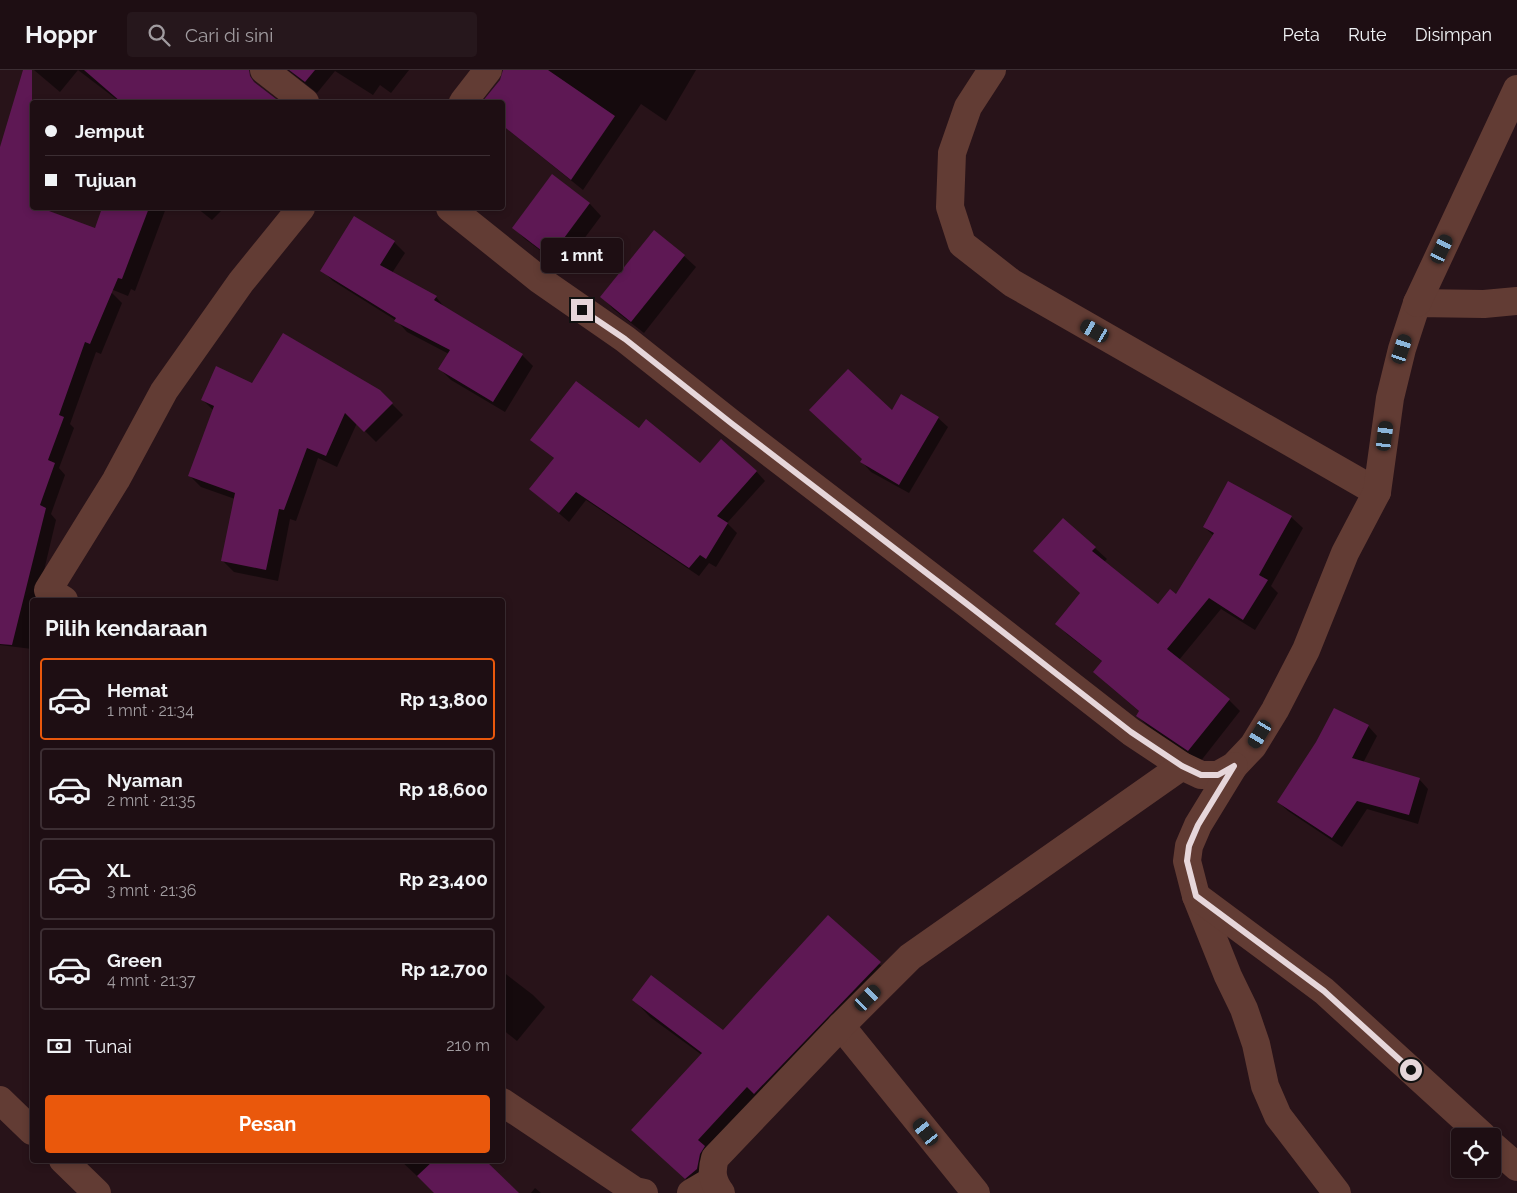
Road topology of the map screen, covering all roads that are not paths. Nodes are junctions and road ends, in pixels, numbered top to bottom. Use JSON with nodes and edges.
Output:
{"nodes":[{"id":1,"x":264,"y":70,"type":"edge"},
{"id":2,"x":488,"y":70,"type":"edge"},
{"id":3,"x":992,"y":70,"type":"edge"},
{"id":4,"x":1517,"y":89,"type":"edge"},
{"id":5,"x":302,"y":100,"type":"edge"},
{"id":6,"x":465,"y":100,"type":"edge"},
{"id":7,"x":299,"y":210,"type":"edge"},
{"id":8,"x":452,"y":210,"type":"edge"},
{"id":9,"x":1517,"y":301,"type":"edge"},
{"id":10,"x":1417,"y":303,"type":"junction"},
{"id":11,"x":1377,"y":492,"type":"junction"},
{"id":12,"x":61,"y":598,"type":"edge"},
{"id":13,"x":1182,"y":766,"type":"junction"},
{"id":14,"x":1234,"y":766,"type":"junction"},
{"id":15,"x":1196,"y":896,"type":"junction"},
{"id":16,"x":841,"y":1026,"type":"junction"},
{"id":17,"x":0,"y":1100,"type":"edge"},
{"id":18,"x":505,"y":1104,"type":"edge"},
{"id":19,"x":1474,"y":1128,"type":"edge"},
{"id":20,"x":30,"y":1129,"type":"edge"},
{"id":21,"x":1501,"y":1153,"type":"edge"},
{"id":22,"x":65,"y":1163,"type":"edge"},
{"id":23,"x":1517,"y":1167,"type":"edge"},
{"id":24,"x":708,"y":1189,"type":"edge"},
{"id":25,"x":97,"y":1193,"type":"edge"},
{"id":26,"x":644,"y":1193,"type":"edge"},
{"id":27,"x":976,"y":1193,"type":"edge"},
{"id":28,"x":1337,"y":1193,"type":"edge"}],
"edges":[{"from":1,"to":5,"type":"street"},
{"from":2,"to":6,"type":"street"},
{"from":3,"to":11,"type":"street"},
{"from":4,"to":10,"type":"street"},
{"from":7,"to":12,"type":"street"},
{"from":8,"to":13,"type":"street"},
{"from":9,"to":10,"type":"street"},
{"from":10,"to":11,"type":"street"},
{"from":11,"to":14,"type":"street"},
{"from":13,"to":14,"type":"street"},
{"from":13,"to":16,"type":"street"},
{"from":14,"to":15,"type":"street"},
{"from":15,"to":19,"type":"street"},
{"from":15,"to":28,"type":"street"},
{"from":16,"to":24,"type":"street"},
{"from":16,"to":27,"type":"street"},
{"from":17,"to":20,"type":"street"},
{"from":18,"to":26,"type":"street"},
{"from":21,"to":23,"type":"street"},
{"from":22,"to":25,"type":"street"}]}
